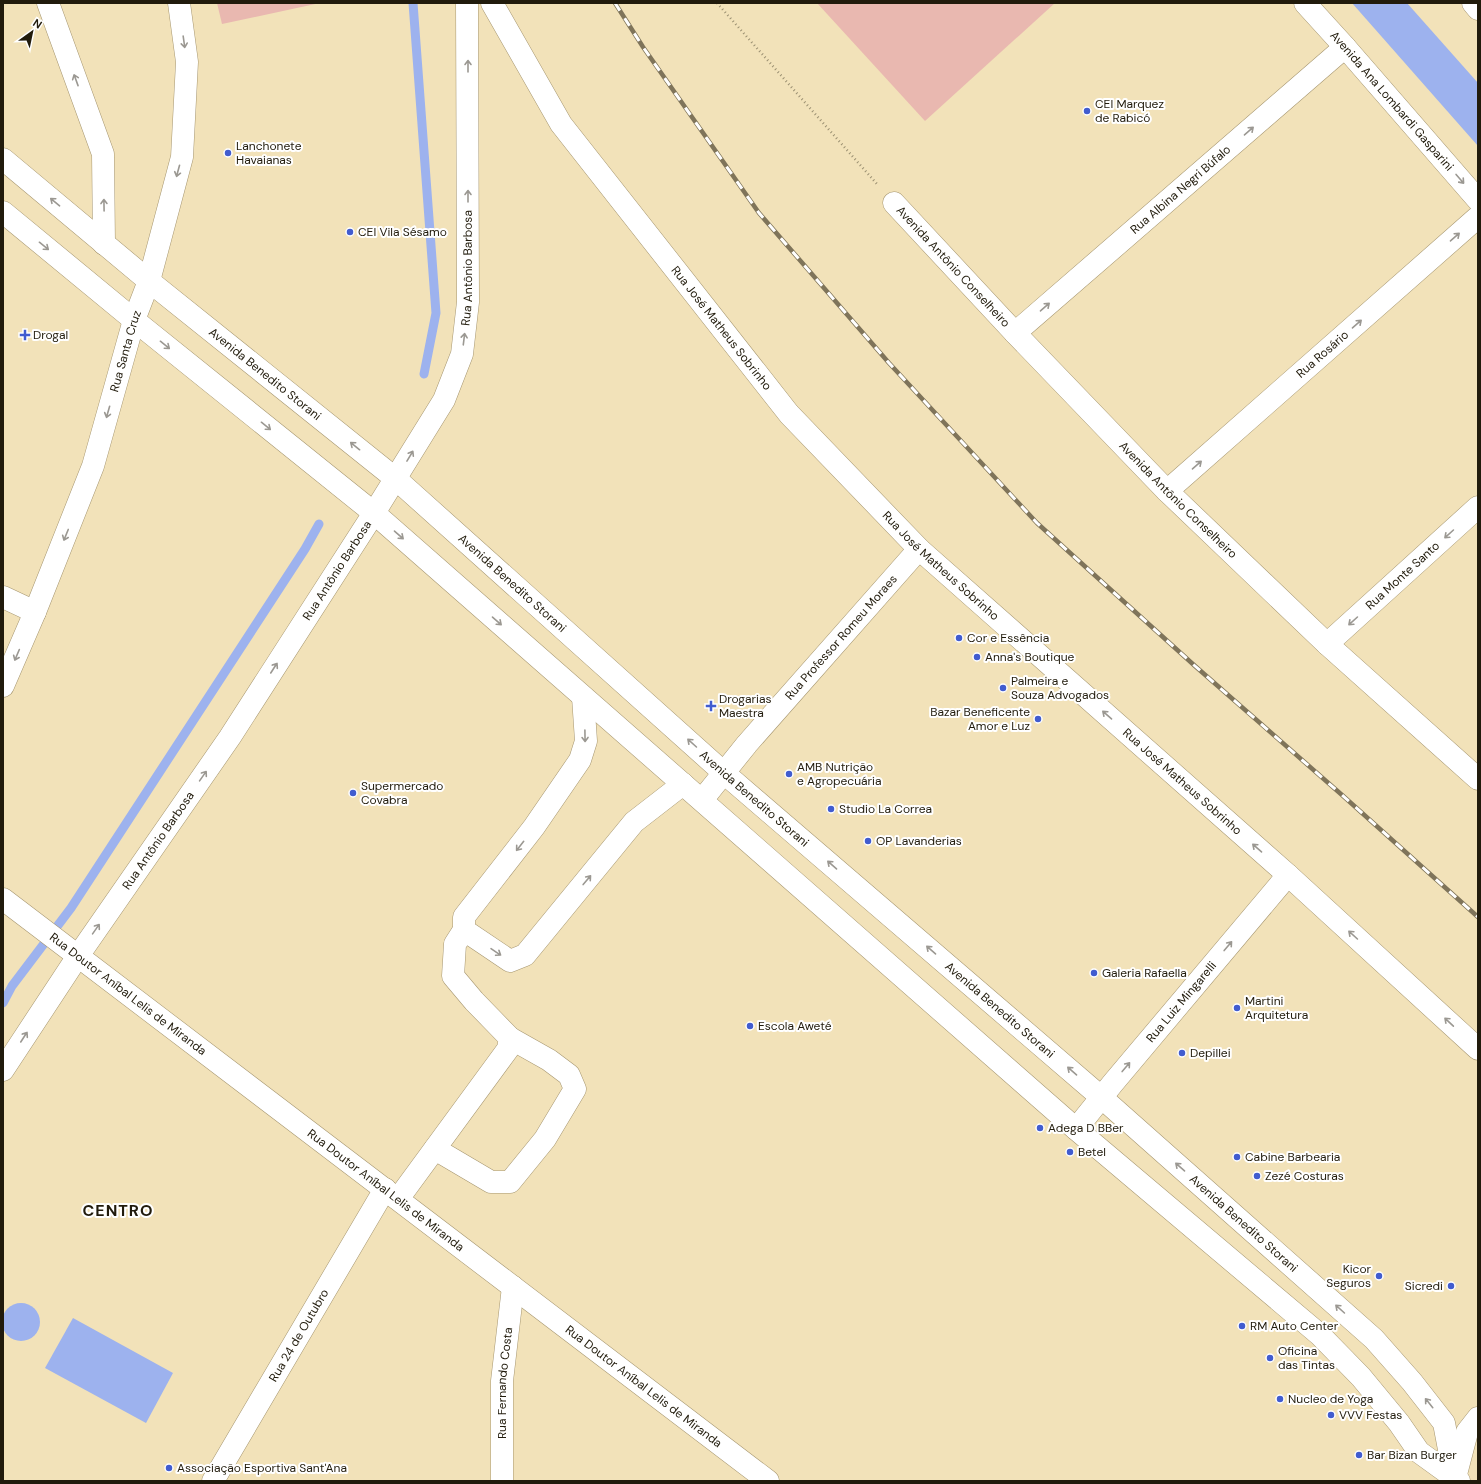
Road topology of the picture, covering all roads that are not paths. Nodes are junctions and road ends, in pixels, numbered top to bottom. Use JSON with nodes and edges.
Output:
{"nodes":[{"id":1,"x":48,"y":3,"type":"edge"},
{"id":2,"x":179,"y":3,"type":"edge"},
{"id":3,"x":467,"y":3,"type":"edge"},
{"id":4,"x":492,"y":3,"type":"edge"},
{"id":5,"x":1304,"y":3,"type":"edge"},
{"id":6,"x":1473,"y":3,"type":"edge"},
{"id":7,"x":1478,"y":9,"type":"edge"},
{"id":8,"x":1346,"y":47,"type":"junction"},
{"id":9,"x":3,"y":158,"type":"edge"},
{"id":10,"x":1478,"y":200,"type":"edge"},
{"id":11,"x":894,"y":204,"type":"road end"},
{"id":12,"x":3,"y":212,"type":"edge"},
{"id":13,"x":1478,"y":217,"type":"edge"},
{"id":14,"x":104,"y":244,"type":"junction"},
{"id":15,"x":149,"y":281,"type":"junction"},
{"id":16,"x":134,"y":320,"type":"junction"},
{"id":17,"x":1015,"y":333,"type":"junction"},
{"id":18,"x":396,"y":479,"type":"junction"},
{"id":19,"x":1167,"y":491,"type":"junction"},
{"id":20,"x":1478,"y":508,"type":"edge"},
{"id":21,"x":374,"y":513,"type":"junction"},
{"id":22,"x":919,"y":549,"type":"junction"},
{"id":23,"x":3,"y":597,"type":"edge"},
{"id":24,"x":35,"y":612,"type":"junction"},
{"id":25,"x":1327,"y":644,"type":"junction"},
{"id":26,"x":3,"y":686,"type":"edge"},
{"id":27,"x":583,"y":697,"type":"junction"},
{"id":28,"x":724,"y":772,"type":"junction"},
{"id":29,"x":1478,"y":779,"type":"edge"},
{"id":30,"x":683,"y":784,"type":"junction"},
{"id":31,"x":702,"y":800,"type":"junction"},
{"id":32,"x":1288,"y":875,"type":"junction"},
{"id":33,"x":3,"y":899,"type":"edge"},
{"id":34,"x":464,"y":930,"type":"junction"},
{"id":35,"x":78,"y":956,"type":"junction"},
{"id":36,"x":510,"y":1038,"type":"junction"},
{"id":37,"x":1478,"y":1049,"type":"edge"},
{"id":38,"x":3,"y":1070,"type":"edge"},
{"id":39,"x":1101,"y":1097,"type":"junction"},
{"id":40,"x":1076,"y":1129,"type":"junction"},
{"id":41,"x":435,"y":1149,"type":"junction"},
{"id":42,"x":391,"y":1194,"type":"junction"},
{"id":43,"x":513,"y":1286,"type":"junction"},
{"id":44,"x":1477,"y":1419,"type":"edge"},
{"id":45,"x":1444,"y":1423,"type":"junction"},
{"id":46,"x":1456,"y":1480,"type":"edge"},
{"id":47,"x":213,"y":1481,"type":"edge"},
{"id":48,"x":502,"y":1481,"type":"edge"},
{"id":49,"x":768,"y":1481,"type":"edge"}],
"edges":[{"from":14,"to":1,"type":"street","one_way":true},
{"from":2,"to":15,"type":"street","name":"Rua Santa Cruz","one_way":true},
{"from":18,"to":3,"type":"street","name":"Rua Antônio Barbosa","one_way":true},
{"from":4,"to":22,"type":"street","name":"Rua José Matheus Sobrinho"},
{"from":5,"to":8,"type":"street","name":"Avenida Ana Lombardi Gasparini"},
{"from":6,"to":7,"type":"street"},
{"from":8,"to":10,"type":"street","name":"Avenida Ana Lombardi Gasparini","one_way":true},
{"from":17,"to":8,"type":"street","name":"Rua Albina Negri Búfalo","one_way":true},
{"from":14,"to":9,"type":"street","name":"Avenida Benedito Storani","one_way":true},
{"from":11,"to":17,"type":"street","name":"Avenida Antônio Conselheiro"},
{"from":12,"to":16,"type":"street","one_way":true},
{"from":19,"to":13,"type":"street","name":"Rua Rosário","one_way":true},
{"from":14,"to":15,"type":"street","name":"Avenida Benedito Storani"},
{"from":15,"to":16,"type":"street","name":"Rua Santa Cruz"},
{"from":18,"to":15,"type":"street","name":"Avenida Benedito Storani","one_way":true},
{"from":16,"to":21,"type":"street","one_way":true},
{"from":16,"to":24,"type":"street","name":"Rua Santa Cruz","one_way":true},
{"from":17,"to":19,"type":"street","name":"Avenida Antônio Conselheiro"},
{"from":18,"to":21,"type":"street","name":"Rua Antônio Barbosa"},
{"from":28,"to":18,"type":"street","name":"Avenida Benedito Storani","one_way":true},
{"from":19,"to":25,"type":"street","name":"Avenida Antônio Conselheiro"},
{"from":20,"to":25,"type":"street","name":"Rua Monte Santo","one_way":true},
{"from":21,"to":27,"type":"street","one_way":true},
{"from":35,"to":21,"type":"street","name":"Rua Antônio Barbosa","one_way":true},
{"from":22,"to":28,"type":"street","name":"Rua Professor Romeu Moraes"},
{"from":32,"to":22,"type":"street","name":"Rua José Matheus Sobrinho","one_way":true},
{"from":23,"to":24,"type":"street"},
{"from":24,"to":26,"type":"street","name":"Rua Santa Cruz","one_way":true},
{"from":25,"to":29,"type":"street","name":"Avenida Antônio Conselheiro"},
{"from":27,"to":30,"type":"street"},
{"from":27,"to":34,"type":"street","one_way":true},
{"from":28,"to":31,"type":"street","name":"Rua Professor Romeu Moraes"},
{"from":39,"to":28,"type":"street","name":"Avenida Benedito Storani","one_way":true},
{"from":30,"to":31,"type":"street"},
{"from":34,"to":30,"type":"street","one_way":true},
{"from":31,"to":40,"type":"street"},
{"from":37,"to":32,"type":"street","name":"Rua José Matheus Sobrinho","one_way":true},
{"from":39,"to":32,"type":"street","name":"Rua Luiz Mingarelli","one_way":true},
{"from":33,"to":35,"type":"street","name":"Rua Doutor Aníbal Lelis de Miranda"},
{"from":34,"to":36,"type":"street"},
{"from":38,"to":35,"type":"street","name":"Rua Antônio Barbosa","one_way":true},
{"from":35,"to":42,"type":"street","name":"Rua Doutor Aníbal Lelis de Miranda"},
{"from":36,"to":41,"type":"street","name":"Rua 24 de Outubro"},
{"from":36,"to":41,"type":"street"},
{"from":39,"to":40,"type":"street","name":"Rua Luiz Mingarelli"},
{"from":45,"to":39,"type":"street","name":"Avenida Benedito Storani","one_way":true},
{"from":40,"to":46,"type":"street"},
{"from":41,"to":42,"type":"street","name":"Rua 24 de Outubro"},
{"from":42,"to":43,"type":"street","name":"Rua Doutor Aníbal Lelis de Miranda"},
{"from":42,"to":47,"type":"street","name":"Rua 24 de Outubro"},
{"from":43,"to":48,"type":"street","name":"Rua Fernando Costa"},
{"from":43,"to":49,"type":"street","name":"Rua Doutor Aníbal Lelis de Miranda"},
{"from":44,"to":45,"type":"street"},
{"from":44,"to":46,"type":"street"},
{"from":45,"to":46,"type":"street","name":"Avenida Benedito Storani"}]}
